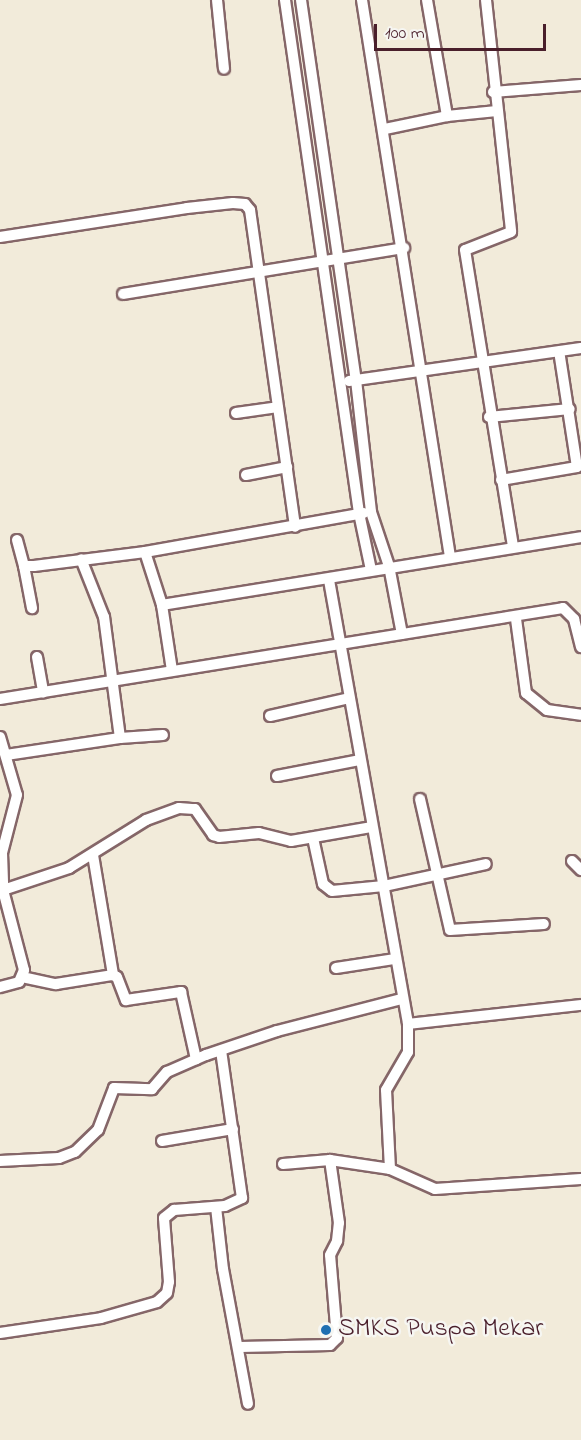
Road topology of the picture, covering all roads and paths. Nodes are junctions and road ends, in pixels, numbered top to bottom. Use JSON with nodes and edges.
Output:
{"nodes":[{"id":1,"x":217,"y":0,"type":"edge"},
{"id":2,"x":285,"y":0,"type":"edge"},
{"id":3,"x":301,"y":0,"type":"edge"},
{"id":4,"x":362,"y":0,"type":"edge"},
{"id":5,"x":427,"y":0,"type":"edge"},
{"id":6,"x":486,"y":0,"type":"edge"},
{"id":7,"x":224,"y":69,"type":"dead end"},
{"id":8,"x":581,"y":86,"type":"edge"},
{"id":9,"x":493,"y":92,"type":"junction"},
{"id":10,"x":307,"y":101,"type":"junction"},
{"id":11,"x":496,"y":111,"type":"junction"},
{"id":12,"x":447,"y":116,"type":"junction"},
{"id":13,"x":385,"y":129,"type":"junction"},
{"id":14,"x":0,"y":237,"type":"edge"},
{"id":15,"x":404,"y":248,"type":"junction"},
{"id":16,"x":336,"y":260,"type":"junction"},
{"id":17,"x":325,"y":261,"type":"junction"},
{"id":18,"x":262,"y":269,"type":"junction"},
{"id":19,"x":123,"y":294,"type":"dead end"},
{"id":20,"x":581,"y":348,"type":"edge"},
{"id":21,"x":559,"y":351,"type":"junction"},
{"id":22,"x":480,"y":362,"type":"junction"},
{"id":23,"x":422,"y":373,"type":"junction"},
{"id":24,"x":356,"y":380,"type":"junction"},
{"id":25,"x":340,"y":382,"type":"junction"},
{"id":26,"x":278,"y":407,"type":"junction"},
{"id":27,"x":570,"y":409,"type":"junction"},
{"id":28,"x":236,"y":413,"type":"dead end"},
{"id":29,"x":489,"y":417,"type":"junction"},
{"id":30,"x":287,"y":467,"type":"junction"},
{"id":31,"x":246,"y":475,"type":"dead end"},
{"id":32,"x":501,"y":480,"type":"junction"},
{"id":33,"x":365,"y":513,"type":"junction"},
{"id":34,"x":295,"y":527,"type":"junction"},
{"id":35,"x":581,"y":537,"type":"edge"},
{"id":36,"x":17,"y":540,"type":"dead end"},
{"id":37,"x":513,"y":546,"type":"junction"},
{"id":38,"x":145,"y":552,"type":"junction"},
{"id":39,"x":450,"y":557,"type":"junction"},
{"id":40,"x":81,"y":559,"type":"junction"},
{"id":41,"x":389,"y":566,"type":"junction"},
{"id":42,"x":24,"y":567,"type":"junction"},
{"id":43,"x":371,"y":570,"type":"junction"},
{"id":44,"x":329,"y":579,"type":"junction"},
{"id":45,"x":162,"y":605,"type":"junction"},
{"id":46,"x":32,"y":608,"type":"dead end"},
{"id":47,"x":516,"y":619,"type":"junction"},
{"id":48,"x":402,"y":634,"type":"junction"},
{"id":49,"x":342,"y":645,"type":"junction"},
{"id":50,"x":581,"y":647,"type":"edge"},
{"id":51,"x":37,"y":657,"type":"dead end"},
{"id":52,"x":172,"y":670,"type":"junction"},
{"id":53,"x":112,"y":680,"type":"junction"},
{"id":54,"x":43,"y":692,"type":"junction"},
{"id":55,"x":349,"y":698,"type":"junction"},
{"id":56,"x":0,"y":699,"type":"edge"},
{"id":57,"x":581,"y":715,"type":"edge"},
{"id":58,"x":270,"y":716,"type":"dead end"},
{"id":59,"x":163,"y":735,"type":"dead end"},
{"id":60,"x":0,"y":737,"type":"edge"},
{"id":61,"x":120,"y":738,"type":"junction"},
{"id":62,"x":6,"y":755,"type":"junction"},
{"id":63,"x":360,"y":760,"type":"junction"},
{"id":64,"x":277,"y":776,"type":"dead end"},
{"id":65,"x":420,"y":799,"type":"dead end"},
{"id":66,"x":371,"y":827,"type":"junction"},
{"id":67,"x":313,"y":838,"type":"junction"},
{"id":68,"x":93,"y":855,"type":"junction"},
{"id":69,"x":572,"y":861,"type":"dead end"},
{"id":70,"x":486,"y":864,"type":"dead end"},
{"id":71,"x":581,"y":870,"type":"edge"},
{"id":72,"x":436,"y":875,"type":"junction"},
{"id":73,"x":384,"y":886,"type":"junction"},
{"id":74,"x":1,"y":891,"type":"edge"},
{"id":75,"x":544,"y":924,"type":"dead end"},
{"id":76,"x":395,"y":959,"type":"junction"},
{"id":77,"x":336,"y":968,"type":"dead end"},
{"id":78,"x":113,"y":975,"type":"junction"},
{"id":79,"x":22,"y":977,"type":"junction"},
{"id":80,"x":0,"y":987,"type":"edge"},
{"id":81,"x":402,"y":999,"type":"junction"},
{"id":82,"x":581,"y":1005,"type":"edge"},
{"id":83,"x":408,"y":1024,"type":"junction"},
{"id":84,"x":222,"y":1050,"type":"junction"},
{"id":85,"x":196,"y":1059,"type":"junction"},
{"id":86,"x":233,"y":1129,"type":"junction"},
{"id":87,"x":162,"y":1141,"type":"dead end"},
{"id":88,"x":330,"y":1160,"type":"junction"},
{"id":89,"x":0,"y":1161,"type":"edge"},
{"id":90,"x":283,"y":1164,"type":"dead end"},
{"id":91,"x":390,"y":1170,"type":"junction"},
{"id":92,"x":581,"y":1179,"type":"edge"},
{"id":93,"x":216,"y":1207,"type":"junction"},
{"id":94,"x":0,"y":1334,"type":"edge"},
{"id":95,"x":240,"y":1347,"type":"junction"},
{"id":96,"x":248,"y":1404,"type":"dead end"}],
"edges":[{"from":1,"to":7,"type":"street"},
{"from":2,"to":10,"type":"street"},
{"from":3,"to":10,"type":"street"},
{"from":4,"to":13,"type":"street"},
{"from":5,"to":12,"type":"street"},
{"from":6,"to":9,"type":"street"},
{"from":8,"to":9,"type":"street"},
{"from":9,"to":11,"type":"street"},
{"from":10,"to":16,"type":"street"},
{"from":10,"to":17,"type":"street"},
{"from":11,"to":12,"type":"street"},
{"from":11,"to":22,"type":"street"},
{"from":12,"to":13,"type":"street"},
{"from":13,"to":15,"type":"street"},
{"from":14,"to":18,"type":"street"},
{"from":15,"to":16,"type":"street"},
{"from":15,"to":23,"type":"street"},
{"from":16,"to":17,"type":"street"},
{"from":16,"to":24,"type":"street"},
{"from":17,"to":18,"type":"street"},
{"from":17,"to":25,"type":"street"},
{"from":18,"to":19,"type":"street"},
{"from":18,"to":26,"type":"street"},
{"from":20,"to":21,"type":"street"},
{"from":21,"to":22,"type":"street"},
{"from":21,"to":27,"type":"street"},
{"from":22,"to":23,"type":"street"},
{"from":22,"to":29,"type":"street"},
{"from":23,"to":24,"type":"street"},
{"from":23,"to":39,"type":"street"},
{"from":24,"to":25,"type":"street"},
{"from":24,"to":33,"type":"street"},
{"from":25,"to":33,"type":"street"},
{"from":26,"to":28,"type":"street"},
{"from":26,"to":30,"type":"street"},
{"from":27,"to":29,"type":"street"},
{"from":27,"to":32,"type":"street"},
{"from":29,"to":32,"type":"street"},
{"from":30,"to":31,"type":"street"},
{"from":30,"to":34,"type":"street"},
{"from":32,"to":37,"type":"street"},
{"from":33,"to":34,"type":"street"},
{"from":33,"to":41,"type":"street"},
{"from":33,"to":43,"type":"street"},
{"from":34,"to":38,"type":"street"},
{"from":35,"to":37,"type":"street"},
{"from":36,"to":42,"type":"street"},
{"from":37,"to":39,"type":"street"},
{"from":38,"to":40,"type":"street"},
{"from":38,"to":45,"type":"street"},
{"from":39,"to":41,"type":"street"},
{"from":40,"to":42,"type":"street"},
{"from":40,"to":53,"type":"street"},
{"from":41,"to":43,"type":"street"},
{"from":41,"to":48,"type":"street"},
{"from":42,"to":46,"type":"street"},
{"from":43,"to":44,"type":"street"},
{"from":44,"to":45,"type":"street"},
{"from":44,"to":49,"type":"street"},
{"from":45,"to":52,"type":"street"},
{"from":47,"to":48,"type":"street"},
{"from":47,"to":50,"type":"street"},
{"from":47,"to":57,"type":"street"},
{"from":48,"to":49,"type":"street"},
{"from":49,"to":52,"type":"street"},
{"from":49,"to":55,"type":"street"},
{"from":51,"to":54,"type":"street"},
{"from":52,"to":53,"type":"street"},
{"from":53,"to":54,"type":"street"},
{"from":53,"to":61,"type":"street"},
{"from":54,"to":56,"type":"street"},
{"from":55,"to":58,"type":"street"},
{"from":55,"to":63,"type":"street"},
{"from":59,"to":61,"type":"street"},
{"from":60,"to":62,"type":"street"},
{"from":61,"to":62,"type":"street"},
{"from":62,"to":74,"type":"street"},
{"from":63,"to":64,"type":"street"},
{"from":63,"to":66,"type":"street"},
{"from":65,"to":72,"type":"street"},
{"from":66,"to":67,"type":"street"},
{"from":66,"to":73,"type":"street"},
{"from":67,"to":68,"type":"street"},
{"from":67,"to":73,"type":"street"},
{"from":68,"to":74,"type":"street"},
{"from":68,"to":78,"type":"street"},
{"from":69,"to":71,"type":"street"},
{"from":70,"to":72,"type":"street"},
{"from":72,"to":73,"type":"street"},
{"from":72,"to":75,"type":"street"},
{"from":73,"to":76,"type":"street"},
{"from":74,"to":79,"type":"street"},
{"from":76,"to":77,"type":"street"},
{"from":76,"to":81,"type":"street"},
{"from":78,"to":79,"type":"street"},
{"from":78,"to":85,"type":"street"},
{"from":79,"to":80,"type":"street"},
{"from":81,"to":83,"type":"street"},
{"from":81,"to":84,"type":"street"},
{"from":82,"to":83,"type":"street"},
{"from":83,"to":91,"type":"street"},
{"from":84,"to":85,"type":"street"},
{"from":84,"to":86,"type":"street"},
{"from":85,"to":89,"type":"street"},
{"from":86,"to":87,"type":"street"},
{"from":86,"to":93,"type":"street"},
{"from":88,"to":90,"type":"street"},
{"from":88,"to":91,"type":"street"},
{"from":88,"to":95,"type":"street"},
{"from":91,"to":92,"type":"street"},
{"from":93,"to":94,"type":"street"},
{"from":93,"to":95,"type":"street"},
{"from":95,"to":96,"type":"street"}]}
